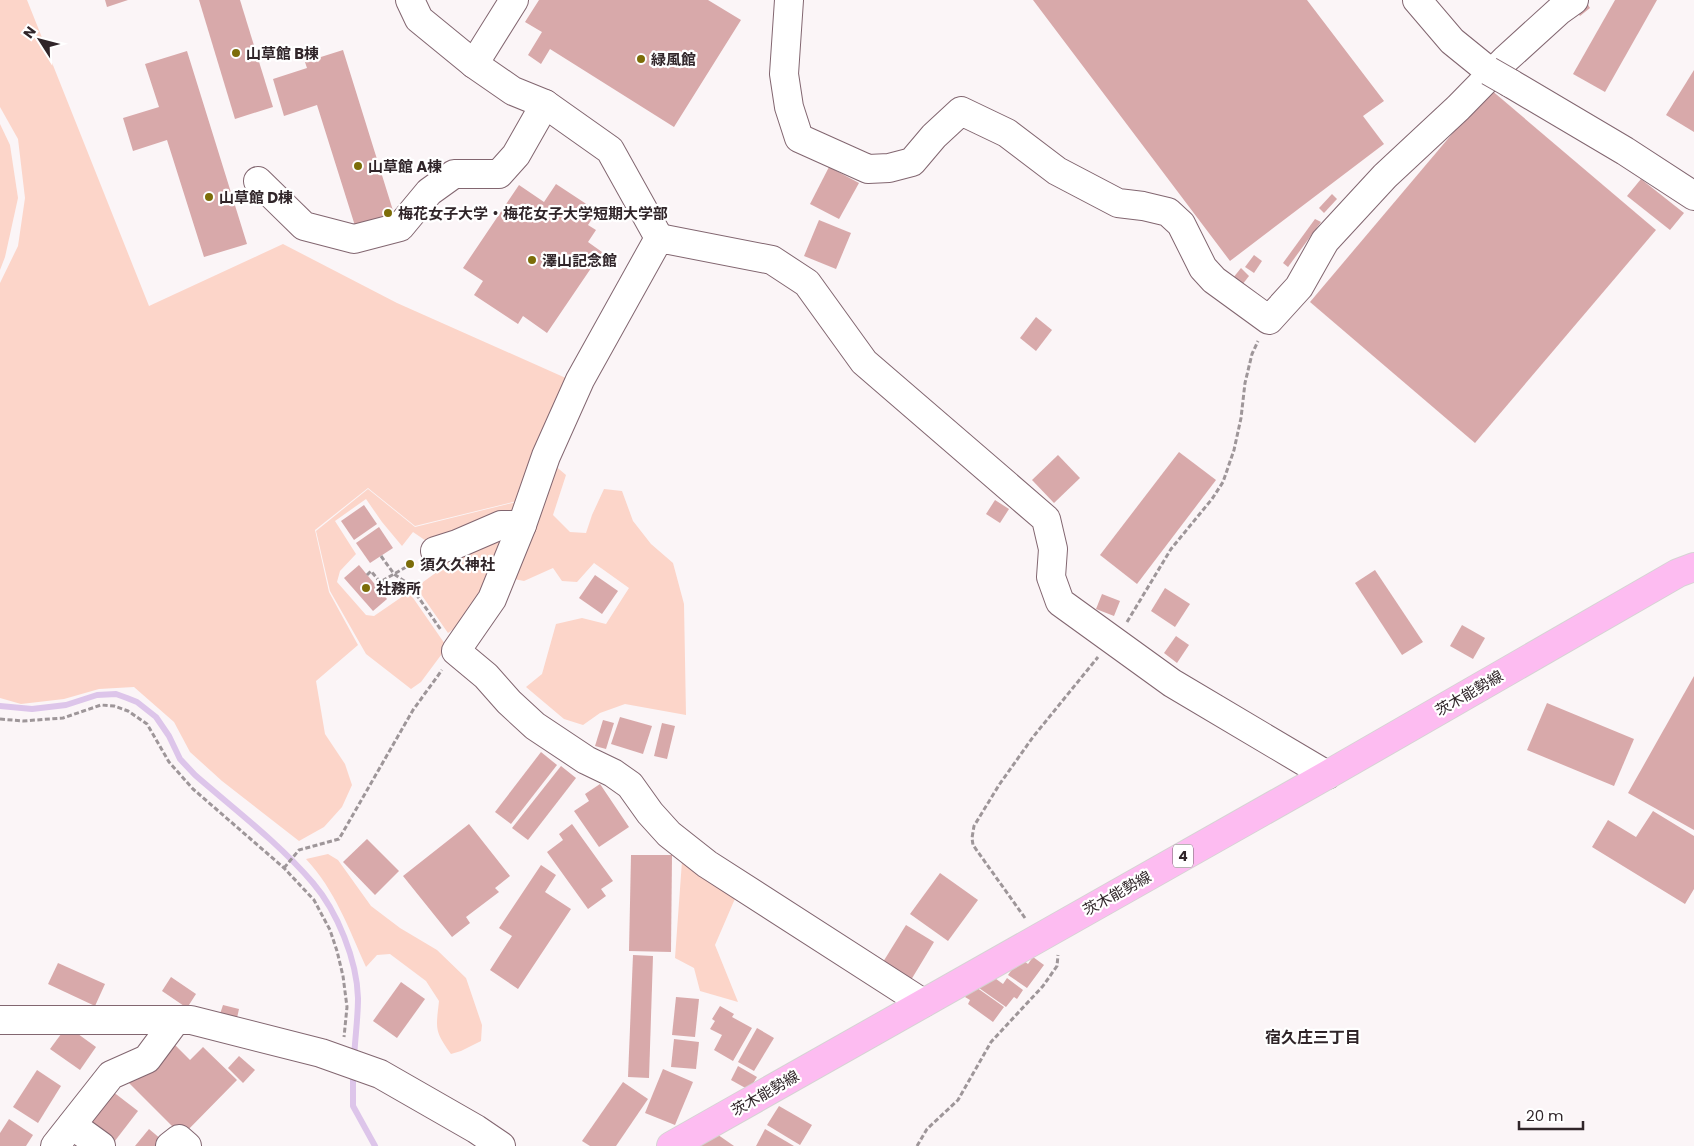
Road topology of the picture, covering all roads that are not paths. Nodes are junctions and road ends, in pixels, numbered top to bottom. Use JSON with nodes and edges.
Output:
{"nodes":[{"id":1,"x":410,"y":0,"type":"edge"},
{"id":2,"x":514,"y":0,"type":"edge"},
{"id":3,"x":789,"y":0,"type":"edge"},
{"id":4,"x":1418,"y":0,"type":"edge"},
{"id":5,"x":1574,"y":0,"type":"edge"},
{"id":6,"x":474,"y":64,"type":"junction"},
{"id":7,"x":545,"y":104,"type":"junction"},
{"id":8,"x":258,"y":181,"type":"dead end"},
{"id":9,"x":1694,"y":196,"type":"edge"},
{"id":10,"x":659,"y":238,"type":"junction"},
{"id":11,"x":522,"y":524,"type":"junction"},
{"id":12,"x":435,"y":551,"type":"road end"},
{"id":13,"x":1694,"y":567,"type":"edge"},
{"id":14,"x":1327,"y":775,"type":"junction"},
{"id":15,"x":923,"y":1003,"type":"junction"},
{"id":16,"x":0,"y":1020,"type":"edge"},
{"id":17,"x":176,"y":1020,"type":"junction"},
{"id":18,"x":72,"y":1125,"type":"junction"},
{"id":19,"x":55,"y":1146,"type":"edge"},
{"id":20,"x":101,"y":1146,"type":"edge"},
{"id":21,"x":170,"y":1146,"type":"edge"},
{"id":22,"x":187,"y":1146,"type":"edge"},
{"id":23,"x":501,"y":1146,"type":"edge"},
{"id":24,"x":671,"y":1146,"type":"edge"}],
"edges":[{"from":1,"to":6,"type":"street"},
{"from":2,"to":6,"type":"street"},
{"from":3,"to":5,"type":"street"},
{"from":4,"to":9,"type":"street"},
{"from":6,"to":7,"type":"street"},
{"from":7,"to":8,"type":"street"},
{"from":7,"to":10,"type":"street"},
{"from":10,"to":11,"type":"street"},
{"from":10,"to":14,"type":"street"},
{"from":11,"to":12,"type":"street"},
{"from":11,"to":15,"type":"street"},
{"from":13,"to":14,"type":"main road","name":"茨木能勢線","number":"4"},
{"from":14,"to":15,"type":"main road","name":"茨木能勢線","number":"4"},
{"from":15,"to":24,"type":"main road","name":"茨木能勢線","number":"4"},
{"from":16,"to":17,"type":"street"},
{"from":17,"to":18,"type":"street"},
{"from":17,"to":23,"type":"street"},
{"from":18,"to":19,"type":"street"},
{"from":18,"to":20,"type":"street"},
{"from":21,"to":22,"type":"street"}]}
